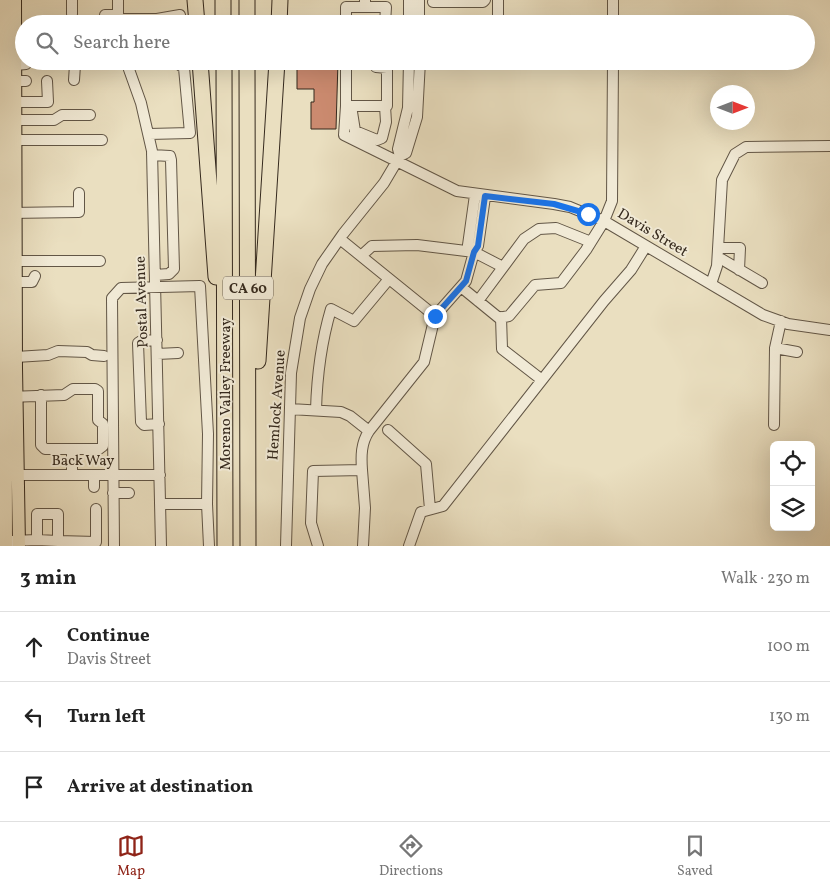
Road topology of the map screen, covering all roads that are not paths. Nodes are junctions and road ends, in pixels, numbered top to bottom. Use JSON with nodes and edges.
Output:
{"nodes":[{"id":1,"x":72,"y":0,"type":"edge"},
{"id":2,"x":118,"y":0,"type":"edge"},
{"id":3,"x":195,"y":0,"type":"edge"},
{"id":4,"x":223,"y":0,"type":"edge"},
{"id":5,"x":247,"y":0,"type":"edge"},
{"id":6,"x":280,"y":0,"type":"edge"},
{"id":7,"x":409,"y":0,"type":"edge"},
{"id":8,"x":419,"y":0,"type":"edge"},
{"id":9,"x":485,"y":0,"type":"edge"},
{"id":10,"x":498,"y":0,"type":"edge"},
{"id":11,"x":613,"y":0,"type":"edge"},
{"id":12,"x":6,"y":1,"type":"edge"},
{"id":13,"x":433,"y":2,"type":"dead end"},
{"id":14,"x":346,"y":4,"type":"edge"},
{"id":15,"x":365,"y":4,"type":"edge"},
{"id":16,"x":72,"y":14,"type":"dead end"},
{"id":17,"x":118,"y":15,"type":"edge"},
{"id":18,"x":196,"y":15,"type":"edge"},
{"id":19,"x":224,"y":15,"type":"edge"},
{"id":20,"x":247,"y":15,"type":"edge"},
{"id":21,"x":279,"y":15,"type":"edge"},
{"id":22,"x":386,"y":15,"type":"edge"},
{"id":23,"x":409,"y":15,"type":"edge"},
{"id":24,"x":419,"y":15,"type":"edge"},
{"id":25,"x":498,"y":15,"type":"edge"},
{"id":26,"x":613,"y":15,"type":"edge"},
{"id":27,"x":14,"y":21,"type":"edge"},
{"id":28,"x":2,"y":52,"type":"edge"},
{"id":29,"x":74,"y":70,"type":"edge"},
{"id":30,"x":128,"y":70,"type":"edge"},
{"id":31,"x":184,"y":70,"type":"edge"},
{"id":32,"x":201,"y":70,"type":"edge"},
{"id":33,"x":224,"y":70,"type":"edge"},
{"id":34,"x":247,"y":70,"type":"edge"},
{"id":35,"x":276,"y":70,"type":"edge"},
{"id":36,"x":347,"y":70,"type":"edge"},
{"id":37,"x":387,"y":70,"type":"edge"},
{"id":38,"x":410,"y":70,"type":"edge"},
{"id":39,"x":420,"y":70,"type":"edge"},
{"id":40,"x":613,"y":70,"type":"edge"},
{"id":41,"x":12,"y":79,"type":"edge"},
{"id":42,"x":74,"y":80,"type":"dead end"},
{"id":43,"x":47,"y":81,"type":"dead end"},
{"id":44,"x":16,"y":102,"type":"junction"},
{"id":45,"x":349,"y":106,"type":"junction"},
{"id":46,"x":385,"y":106,"type":"junction"},
{"id":47,"x":2,"y":110,"type":"edge"},
{"id":48,"x":90,"y":115,"type":"dead end"},
{"id":49,"x":16,"y":120,"type":"junction"},
{"id":50,"x":149,"y":134,"type":"junction"},
{"id":51,"x":16,"y":140,"type":"junction"},
{"id":52,"x":102,"y":140,"type":"dead end"},
{"id":53,"x":830,"y":146,"type":"edge"},
{"id":54,"x":152,"y":156,"type":"junction"},
{"id":55,"x":398,"y":159,"type":"junction"},
{"id":56,"x":79,"y":194,"type":"dead end"},
{"id":57,"x":480,"y":196,"type":"junction"},
{"id":58,"x":8,"y":216,"type":"edge"},
{"id":59,"x":604,"y":220,"type":"junction"},
{"id":60,"x":340,"y":239,"type":"junction"},
{"id":61,"x":591,"y":242,"type":"junction"},
{"id":62,"x":2,"y":243,"type":"edge"},
{"id":63,"x":646,"y":246,"type":"junction"},
{"id":64,"x":474,"y":252,"type":"junction"},
{"id":65,"x":718,"y":253,"type":"junction"},
{"id":66,"x":361,"y":256,"type":"junction"},
{"id":67,"x":100,"y":261,"type":"dead end"},
{"id":68,"x":5,"y":263,"type":"edge"},
{"id":69,"x":503,"y":267,"type":"junction"},
{"id":70,"x":739,"y":270,"type":"junction"},
{"id":71,"x":155,"y":274,"type":"junction"},
{"id":72,"x":35,"y":276,"type":"dead end"},
{"id":73,"x":389,"y":279,"type":"junction"},
{"id":74,"x":16,"y":282,"type":"junction"},
{"id":75,"x":762,"y":283,"type":"dead end"},
{"id":76,"x":710,"y":284,"type":"junction"},
{"id":77,"x":461,"y":287,"type":"junction"},
{"id":78,"x":156,"y":288,"type":"junction"},
{"id":79,"x":478,"y":301,"type":"junction"},
{"id":80,"x":435,"y":316,"type":"junction"},
{"id":81,"x":501,"y":317,"type":"junction"},
{"id":82,"x":781,"y":321,"type":"junction"},
{"id":83,"x":830,"y":330,"type":"edge"},
{"id":84,"x":157,"y":340,"type":"junction"},
{"id":85,"x":775,"y":348,"type":"junction"},
{"id":86,"x":797,"y":352,"type":"dead end"},
{"id":87,"x":178,"y":353,"type":"dead end"},
{"id":88,"x":157,"y":354,"type":"junction"},
{"id":89,"x":104,"y":356,"type":"dead end"},
{"id":90,"x":8,"y":358,"type":"edge"},
{"id":91,"x":542,"y":380,"type":"junction"},
{"id":92,"x":41,"y":395,"type":"junction"},
{"id":93,"x":11,"y":397,"type":"junction"},
{"id":94,"x":290,"y":409,"type":"junction"},
{"id":95,"x":316,"y":410,"type":"junction"},
{"id":96,"x":159,"y":424,"type":"junction"},
{"id":97,"x":3,"y":425,"type":"edge"},
{"id":98,"x":774,"y":425,"type":"dead end"},
{"id":99,"x":388,"y":430,"type":"dead end"},
{"id":100,"x":369,"y":432,"type":"junction"},
{"id":101,"x":72,"y":449,"type":"junction"},
{"id":102,"x":362,"y":470,"type":"junction"},
{"id":103,"x":11,"y":475,"type":"junction"},
{"id":104,"x":72,"y":475,"type":"junction"},
{"id":105,"x":94,"y":475,"type":"junction"},
{"id":106,"x":113,"y":475,"type":"junction"},
{"id":107,"x":160,"y":475,"type":"junction"},
{"id":108,"x":94,"y":487,"type":"dead end"},
{"id":109,"x":114,"y":493,"type":"junction"},
{"id":110,"x":129,"y":493,"type":"dead end"},
{"id":111,"x":3,"y":504,"type":"edge"},
{"id":112,"x":160,"y":504,"type":"junction"},
{"id":113,"x":206,"y":504,"type":"junction"},
{"id":114,"x":96,"y":509,"type":"dead end"},
{"id":115,"x":430,"y":509,"type":"junction"},
{"id":116,"x":225,"y":515,"type":"junction"},
{"id":117,"x":248,"y":515,"type":"junction"},
{"id":118,"x":287,"y":535,"type":"junction"},
{"id":119,"x":4,"y":537,"type":"edge"},
{"id":120,"x":19,"y":538,"type":"edge"},
{"id":121,"x":37,"y":540,"type":"junction"},
{"id":122,"x":58,"y":541,"type":"junction"},
{"id":123,"x":114,"y":546,"type":"edge"},
{"id":124,"x":161,"y":546,"type":"edge"},
{"id":125,"x":209,"y":546,"type":"edge"},
{"id":126,"x":225,"y":546,"type":"edge"},
{"id":127,"x":248,"y":546,"type":"edge"},
{"id":128,"x":286,"y":546,"type":"edge"},
{"id":129,"x":295,"y":546,"type":"edge"},
{"id":130,"x":318,"y":546,"type":"edge"},
{"id":131,"x":363,"y":546,"type":"edge"},
{"id":132,"x":409,"y":546,"type":"edge"}],
"edges":[{"from":1,"to":16,"type":"street"},
{"from":2,"to":17,"type":"street"},
{"from":3,"to":18,"type":"highway"},
{"from":4,"to":19,"type":"highway"},
{"from":5,"to":20,"type":"highway"},
{"from":6,"to":21,"type":"highway"},
{"from":7,"to":23,"type":"street"},
{"from":8,"to":24,"type":"street"},
{"from":9,"to":13,"type":"street"},
{"from":10,"to":25,"type":"street"},
{"from":11,"to":26,"type":"street"},
{"from":12,"to":27,"type":"main road"},
{"from":14,"to":15,"type":"street"},
{"from":15,"to":22,"type":"street"},
{"from":27,"to":28,"type":"main road"},
{"from":28,"to":41,"type":"main road"},
{"from":29,"to":42,"type":"street"},
{"from":30,"to":50,"type":"street","name":"Postal Avenue"},
{"from":31,"to":50,"type":"street"},
{"from":32,"to":116,"type":"highway"},
{"from":33,"to":116,"type":"highway","name":"Moreno Valley Freeway","number":"CA 60"},
{"from":34,"to":117,"type":"highway","name":"Moreno Valley Freeway","number":"CA 60"},
{"from":35,"to":117,"type":"highway"},
{"from":36,"to":45,"type":"street"},
{"from":37,"to":46,"type":"street"},
{"from":38,"to":55,"type":"street","name":"Hemlock Avenue"},
{"from":39,"to":55,"type":"street","name":"Hemlock Avenue"},
{"from":40,"to":59,"type":"street"},
{"from":41,"to":44,"type":"main road"},
{"from":41,"to":47,"type":"main road"},
{"from":43,"to":44,"type":"street"},
{"from":44,"to":49,"type":"main road"},
{"from":45,"to":46,"type":"street"},
{"from":45,"to":46,"type":"street"},
{"from":45,"to":55,"type":"street","name":"Davis Street"},
{"from":47,"to":58,"type":"main road"},
{"from":48,"to":49,"type":"street"},
{"from":49,"to":51,"type":"main road"},
{"from":50,"to":54,"type":"street","name":"Postal Avenue"},
{"from":51,"to":52,"type":"street"},
{"from":51,"to":58,"type":"main road"},
{"from":53,"to":65,"type":"street"},
{"from":54,"to":71,"type":"street","name":"Postal Avenue"},
{"from":54,"to":71,"type":"street"},
{"from":55,"to":57,"type":"street","name":"Davis Street"},
{"from":55,"to":60,"type":"street","name":"Hemlock Avenue"},
{"from":56,"to":58,"type":"street"},
{"from":57,"to":59,"type":"street","name":"Davis Street"},
{"from":57,"to":64,"type":"street"},
{"from":58,"to":62,"type":"main road"},
{"from":58,"to":68,"type":"main road"},
{"from":59,"to":61,"type":"street"},
{"from":59,"to":63,"type":"street","name":"Davis Street"},
{"from":60,"to":66,"type":"street"},
{"from":60,"to":94,"type":"street","name":"Hemlock Avenue"},
{"from":61,"to":69,"type":"street"},
{"from":61,"to":81,"type":"street"},
{"from":62,"to":68,"type":"main road"},
{"from":63,"to":76,"type":"street","name":"Davis Street"},
{"from":63,"to":91,"type":"street"},
{"from":64,"to":66,"type":"street"},
{"from":64,"to":69,"type":"street"},
{"from":64,"to":77,"type":"street"},
{"from":65,"to":70,"type":"street"},
{"from":65,"to":70,"type":"street"},
{"from":65,"to":76,"type":"street"},
{"from":66,"to":73,"type":"street"},
{"from":67,"to":68,"type":"street"},
{"from":68,"to":74,"type":"main road"},
{"from":68,"to":90,"type":"main road"},
{"from":69,"to":79,"type":"street"},
{"from":70,"to":75,"type":"street"},
{"from":71,"to":78,"type":"street","name":"Postal Avenue"},
{"from":72,"to":74,"type":"street"},
{"from":73,"to":80,"type":"street"},
{"from":73,"to":95,"type":"street"},
{"from":74,"to":90,"type":"main road"},
{"from":76,"to":82,"type":"street","name":"Davis Street"},
{"from":77,"to":79,"type":"street"},
{"from":77,"to":80,"type":"street"},
{"from":78,"to":84,"type":"street","name":"Postal Avenue"},
{"from":78,"to":106,"type":"street"},
{"from":78,"to":113,"type":"street"},
{"from":79,"to":81,"type":"street"},
{"from":80,"to":100,"type":"street"},
{"from":81,"to":91,"type":"street"},
{"from":82,"to":83,"type":"street","name":"Davis Street"},
{"from":82,"to":85,"type":"street"},
{"from":84,"to":88,"type":"street","name":"Postal Avenue"},
{"from":84,"to":96,"type":"street"},
{"from":85,"to":86,"type":"street"},
{"from":85,"to":98,"type":"street"},
{"from":87,"to":88,"type":"street"},
{"from":88,"to":96,"type":"street","name":"Postal Avenue"},
{"from":89,"to":90,"type":"street"},
{"from":90,"to":93,"type":"main road"},
{"from":91,"to":115,"type":"street"},
{"from":92,"to":93,"type":"street"},
{"from":92,"to":101,"type":"street"},
{"from":92,"to":101,"type":"street"},
{"from":93,"to":97,"type":"main road"},
{"from":93,"to":103,"type":"main road"},
{"from":94,"to":95,"type":"street"},
{"from":94,"to":118,"type":"street","name":"Hemlock Avenue"},
{"from":95,"to":100,"type":"street"},
{"from":96,"to":107,"type":"street","name":"Postal Avenue"},
{"from":97,"to":103,"type":"main road"},
{"from":99,"to":115,"type":"street"},
{"from":100,"to":102,"type":"street"},
{"from":101,"to":104,"type":"street"},
{"from":102,"to":130,"type":"street"},
{"from":102,"to":131,"type":"street"},
{"from":103,"to":104,"type":"street","name":"Back Way"},
{"from":103,"to":111,"type":"main road"},
{"from":103,"to":120,"type":"main road"},
{"from":104,"to":105,"type":"street","name":"Back Way"},
{"from":105,"to":106,"type":"street","name":"Back Way"},
{"from":105,"to":108,"type":"street"},
{"from":106,"to":107,"type":"street","name":"Back Way"},
{"from":106,"to":109,"type":"street"},
{"from":107,"to":112,"type":"street","name":"Postal Avenue"},
{"from":109,"to":110,"type":"street"},
{"from":109,"to":123,"type":"street"},
{"from":111,"to":119,"type":"main road"},
{"from":112,"to":113,"type":"street"},
{"from":112,"to":124,"type":"street","name":"Postal Avenue"},
{"from":113,"to":125,"type":"street"},
{"from":114,"to":122,"type":"street"},
{"from":115,"to":132,"type":"street"},
{"from":116,"to":126,"type":"highway","name":"Moreno Valley Freeway","number":"CA 60"},
{"from":117,"to":127,"type":"highway","name":"Moreno Valley Freeway","number":"CA 60"},
{"from":118,"to":128,"type":"street","name":"Hemlock Avenue"},
{"from":118,"to":129,"type":"street"},
{"from":119,"to":120,"type":"street"},
{"from":120,"to":121,"type":"street"},
{"from":121,"to":122,"type":"street"},
{"from":121,"to":122,"type":"street"}]}
